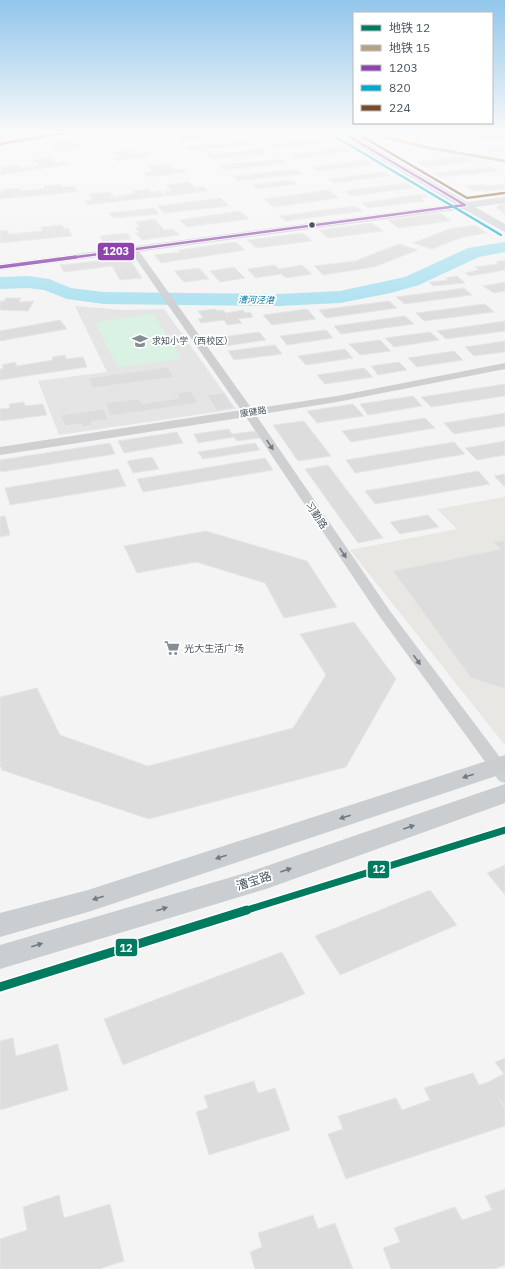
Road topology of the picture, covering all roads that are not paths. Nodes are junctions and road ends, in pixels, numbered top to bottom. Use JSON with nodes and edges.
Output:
{"nodes":[{"id":1,"x":440,"y":190,"type":"edge"},
{"id":2,"x":505,"y":200,"type":"edge"},
{"id":3,"x":465,"y":205,"type":"junction"},
{"id":4,"x":505,"y":229,"type":"edge"},
{"id":5,"x":133,"y":249,"type":"junction"},
{"id":6,"x":0,"y":267,"type":"edge"},
{"id":7,"x":505,"y":366,"type":"edge"},
{"id":8,"x":249,"y":413,"type":"junction"},
{"id":9,"x":0,"y":451,"type":"edge"},
{"id":10,"x":503,"y":769,"type":"edge"},
{"id":11,"x":505,"y":793,"type":"edge"},
{"id":12,"x":0,"y":925,"type":"edge"},
{"id":13,"x":0,"y":957,"type":"edge"}],
"edges":[{"from":1,"to":3,"type":"street"},
{"from":2,"to":3,"type":"street"},
{"from":3,"to":4,"type":"street"},
{"from":3,"to":5,"type":"street"},
{"from":5,"to":6,"type":"street"},
{"from":5,"to":8,"type":"street","name":"习勤路"},
{"from":7,"to":8,"type":"street","name":"康健路"},
{"from":8,"to":9,"type":"street","name":"康健路"},
{"from":8,"to":10,"type":"street","name":"习勤路","one_way":true},
{"from":10,"to":12,"type":"main road","one_way":true},
{"from":13,"to":11,"type":"main road","name":"漕宝路","one_way":true}]}
